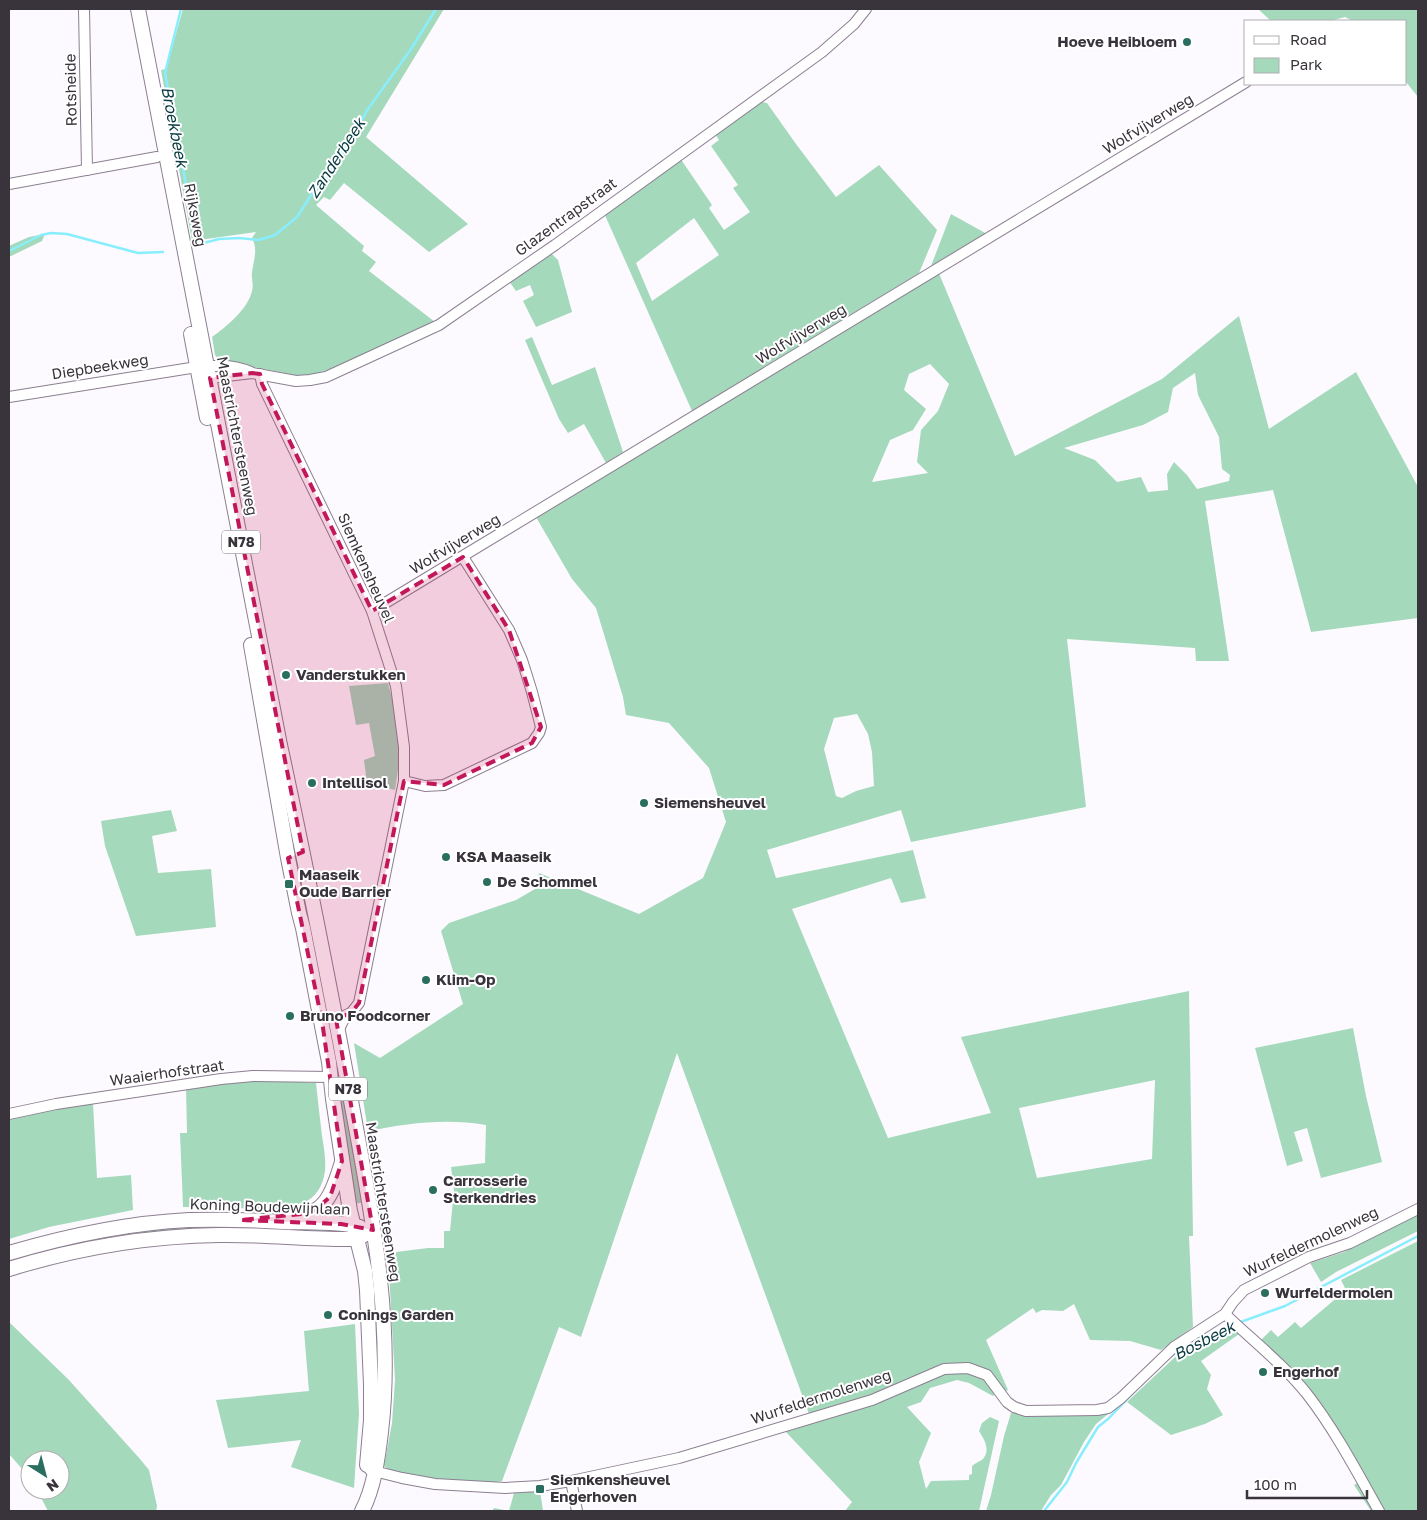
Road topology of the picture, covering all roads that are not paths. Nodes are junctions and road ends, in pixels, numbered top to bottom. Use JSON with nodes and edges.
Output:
{"nodes":[{"id":1,"x":84,"y":9,"type":"edge"},
{"id":2,"x":129,"y":9,"type":"edge"},
{"id":3,"x":138,"y":9,"type":"edge"},
{"id":4,"x":866,"y":9,"type":"edge"},
{"id":5,"x":1244,"y":83,"type":"edge"},
{"id":6,"x":157,"y":157,"type":"junction"},
{"id":7,"x":87,"y":170,"type":"junction"},
{"id":8,"x":9,"y":184,"type":"edge"},
{"id":9,"x":197,"y":339,"type":"junction"},
{"id":10,"x":205,"y":371,"type":"junction"},
{"id":11,"x":256,"y":373,"type":"junction"},
{"id":12,"x":9,"y":397,"type":"edge"},
{"id":13,"x":463,"y":557,"type":"junction"},
{"id":14,"x":372,"y":611,"type":"junction"},
{"id":15,"x":404,"y":781,"type":"junction"},
{"id":16,"x":288,"y":858,"type":"junction"},
{"id":17,"x":305,"y":862,"type":"junction"},
{"id":18,"x":340,"y":1011,"type":"junction"},
{"id":19,"x":330,"y":1077,"type":"junction"},
{"id":20,"x":9,"y":1114,"type":"edge"},
{"id":21,"x":342,"y":1161,"type":"junction"},
{"id":22,"x":1418,"y":1209,"type":"edge"},
{"id":23,"x":240,"y":1220,"type":"junction"},
{"id":24,"x":373,"y":1230,"type":"junction"},
{"id":25,"x":355,"y":1232,"type":"junction"},
{"id":26,"x":9,"y":1253,"type":"edge"},
{"id":27,"x":9,"y":1269,"type":"edge"},
{"id":28,"x":1232,"y":1321,"type":"junction"},
{"id":29,"x":377,"y":1414,"type":"junction"},
{"id":30,"x":371,"y":1470,"type":"junction"},
{"id":31,"x":571,"y":1481,"type":"junction"},
{"id":32,"x":360,"y":1511,"type":"edge"},
{"id":33,"x":577,"y":1511,"type":"edge"},
{"id":34,"x":1379,"y":1511,"type":"edge"}],
"edges":[{"from":1,"to":7,"type":"street","name":"Rotsheide"},
{"from":2,"to":6,"type":"main road","name":"Rijksweg","number":"N78"},
{"from":3,"to":9,"type":"main road","name":"Rijksweg","number":"N78"},
{"from":4,"to":11,"type":"street","name":"Glazentrapstraat"},
{"from":5,"to":13,"type":"street","name":"Wolfvijverweg"},
{"from":6,"to":7,"type":"street"},
{"from":6,"to":9,"type":"main road","name":"Rijksweg","number":"N78"},
{"from":7,"to":8,"type":"street"},
{"from":9,"to":10,"type":"main road","name":"Maastrichtersteenweg","number":"N78"},
{"from":10,"to":11,"type":"street","name":"Glazentrapstraat"},
{"from":10,"to":12,"type":"street","name":"Diepbeekweg"},
{"from":10,"to":16,"type":"main road","name":"Maastrichtersteenweg","number":"N78"},
{"from":10,"to":17,"type":"main road","name":"Maastrichtersteenweg","number":"N78"},
{"from":11,"to":14,"type":"street","name":"Siemkensheuvel"},
{"from":13,"to":14,"type":"street","name":"Wolfvijverweg"},
{"from":13,"to":15,"type":"street"},
{"from":14,"to":15,"type":"street","name":"Siemkensheuvel"},
{"from":15,"to":18,"type":"street","name":"Siemkensheuvel"},
{"from":16,"to":17,"type":"main road"},
{"from":16,"to":19,"type":"main road","name":"Maastrichtersteenweg","number":"N78"},
{"from":17,"to":18,"type":"main road","name":"Maastrichtersteenweg","number":"N78"},
{"from":18,"to":24,"type":"main road","name":"Maastrichtersteenweg","number":"N78"},
{"from":19,"to":20,"type":"street","name":"Waaierhofstraat"},
{"from":19,"to":21,"type":"main road","name":"Maastrichtersteenweg","number":"N78"},
{"from":21,"to":23,"type":"main road"},
{"from":21,"to":25,"type":"main road","name":"Maastrichtersteenweg","number":"N78"},
{"from":22,"to":28,"type":"street","name":"Wurfeldermolenweg"},
{"from":23,"to":25,"type":"main road","name":"Koning Boudewijnlaan"},
{"from":23,"to":26,"type":"main road","name":"Koning Boudewijnlaan"},
{"from":24,"to":25,"type":"main road","name":"Koning Boudewijnlaan"},
{"from":24,"to":29,"type":"main road","name":"Maastrichtersteenweg"},
{"from":25,"to":27,"type":"main road","name":"Koning Boudewijnlaan"},
{"from":25,"to":29,"type":"main road","name":"Maastrichtersteenweg"},
{"from":28,"to":31,"type":"street","name":"Wurfeldermolenweg"},
{"from":28,"to":34,"type":"street"},
{"from":29,"to":30,"type":"main road","name":"Maastrichtersteenweg"},
{"from":30,"to":31,"type":"street","name":"Wurfeldermolenweg"},
{"from":30,"to":32,"type":"main road","name":"Maastrichtersteenweg"},
{"from":31,"to":33,"type":"street"}]}
